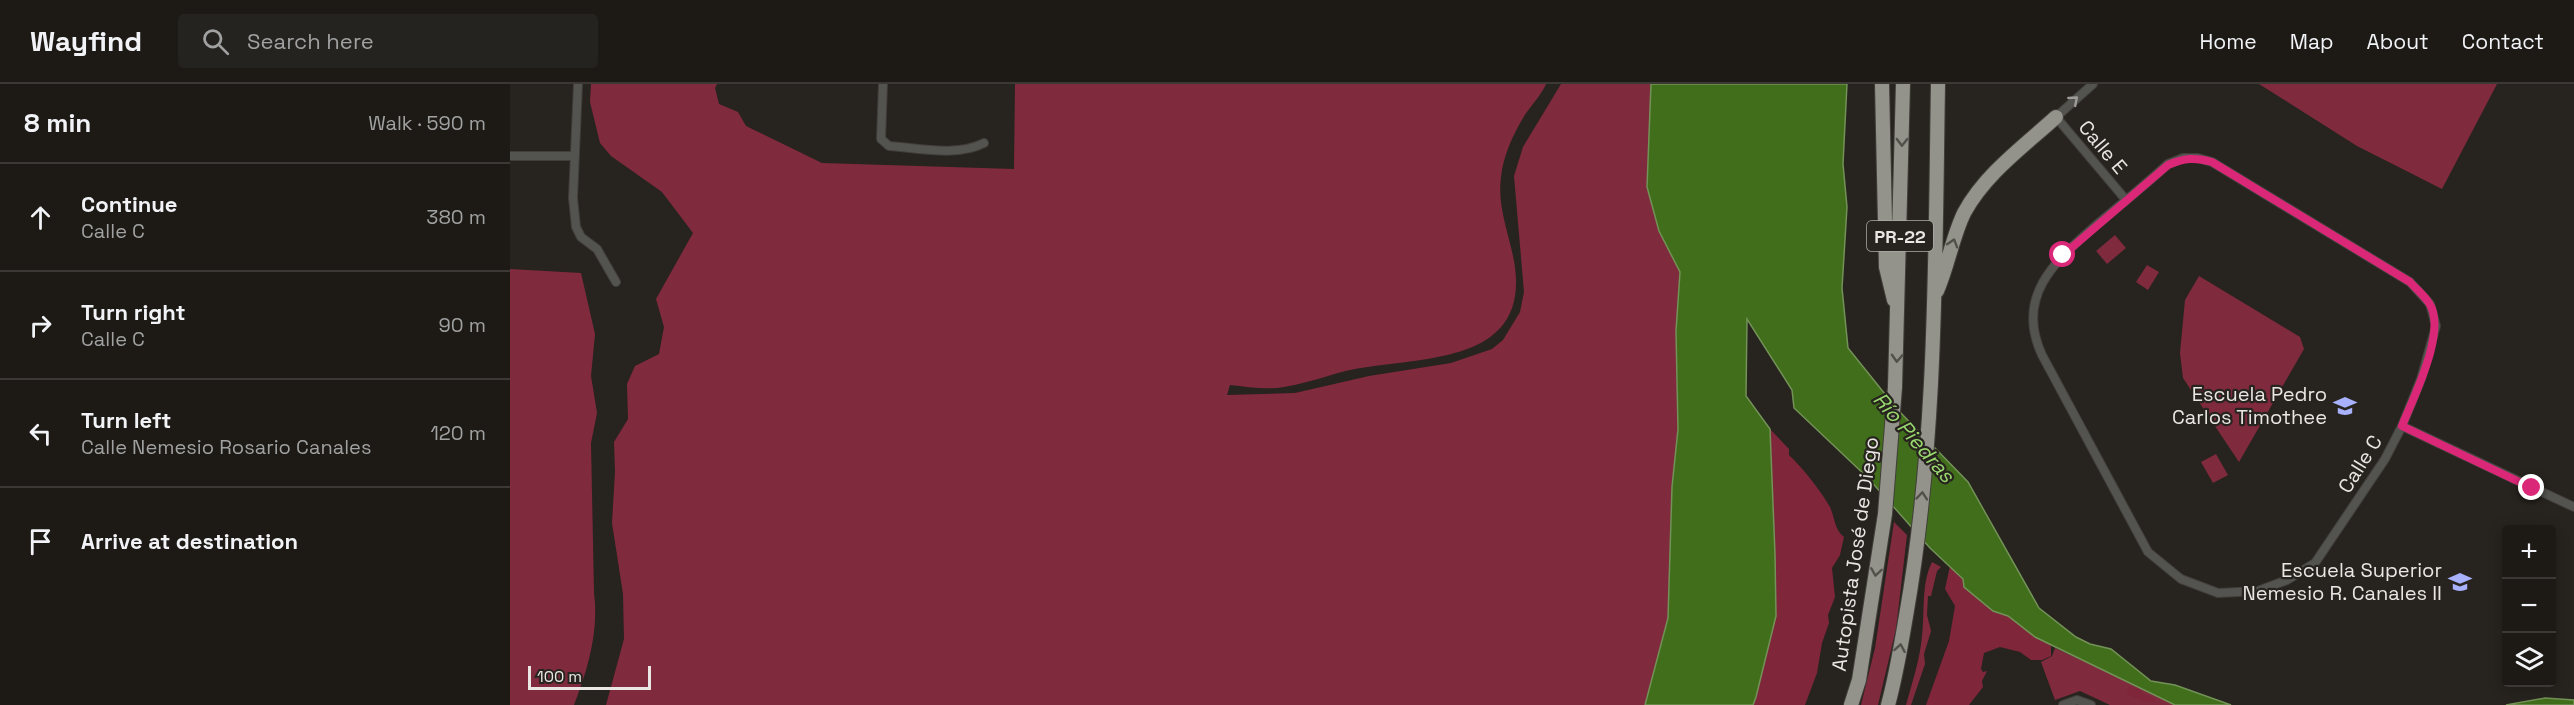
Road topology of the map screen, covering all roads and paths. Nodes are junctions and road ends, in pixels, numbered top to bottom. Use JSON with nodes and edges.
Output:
{"nodes":[{"id":1,"x":578,"y":84,"type":"edge"},
{"id":2,"x":883,"y":84,"type":"edge"},
{"id":3,"x":1882,"y":84,"type":"edge"},
{"id":4,"x":1903,"y":84,"type":"edge"},
{"id":5,"x":1938,"y":84,"type":"edge"},
{"id":6,"x":2093,"y":84,"type":"edge"},
{"id":7,"x":2056,"y":117,"type":"junction"},
{"id":8,"x":984,"y":143,"type":"dead end"},
{"id":9,"x":510,"y":156,"type":"edge"},
{"id":10,"x":575,"y":156,"type":"junction"},
{"id":11,"x":2126,"y":200,"type":"junction"},
{"id":12,"x":616,"y":282,"type":"dead end"},
{"id":13,"x":1934,"y":298,"type":"junction"},
{"id":14,"x":1898,"y":318,"type":"junction"},
{"id":15,"x":2402,"y":426,"type":"junction"},
{"id":16,"x":2574,"y":507,"type":"edge"},
{"id":17,"x":1851,"y":705,"type":"edge"},
{"id":18,"x":1888,"y":705,"type":"edge"},
{"id":19,"x":2063,"y":705,"type":"edge"},
{"id":20,"x":2091,"y":705,"type":"edge"}],
"edges":[{"from":1,"to":10,"type":"street"},
{"from":2,"to":8,"type":"street"},
{"from":3,"to":14,"type":"highway"},
{"from":4,"to":14,"type":"highway","name":"Autopista José de Diego","number":"PR-22","one_way":true},
{"from":5,"to":13,"type":"highway","number":"PR-22"},
{"from":7,"to":6,"type":"street","one_way":true},
{"from":7,"to":11,"type":"street","name":"Calle E"},
{"from":13,"to":7,"type":"highway","one_way":true},
{"from":9,"to":10,"type":"street"},
{"from":10,"to":12,"type":"street"},
{"from":11,"to":15,"type":"street","name":"Calle C"},
{"from":11,"to":15,"type":"street","name":"Calle C"},
{"from":18,"to":13,"type":"highway","number":"PR-22","one_way":true},
{"from":14,"to":17,"type":"highway","name":"Autopista José de Diego","number":"PR-22","one_way":true},
{"from":15,"to":16,"type":"street"},
{"from":19,"to":20,"type":"street"}]}
